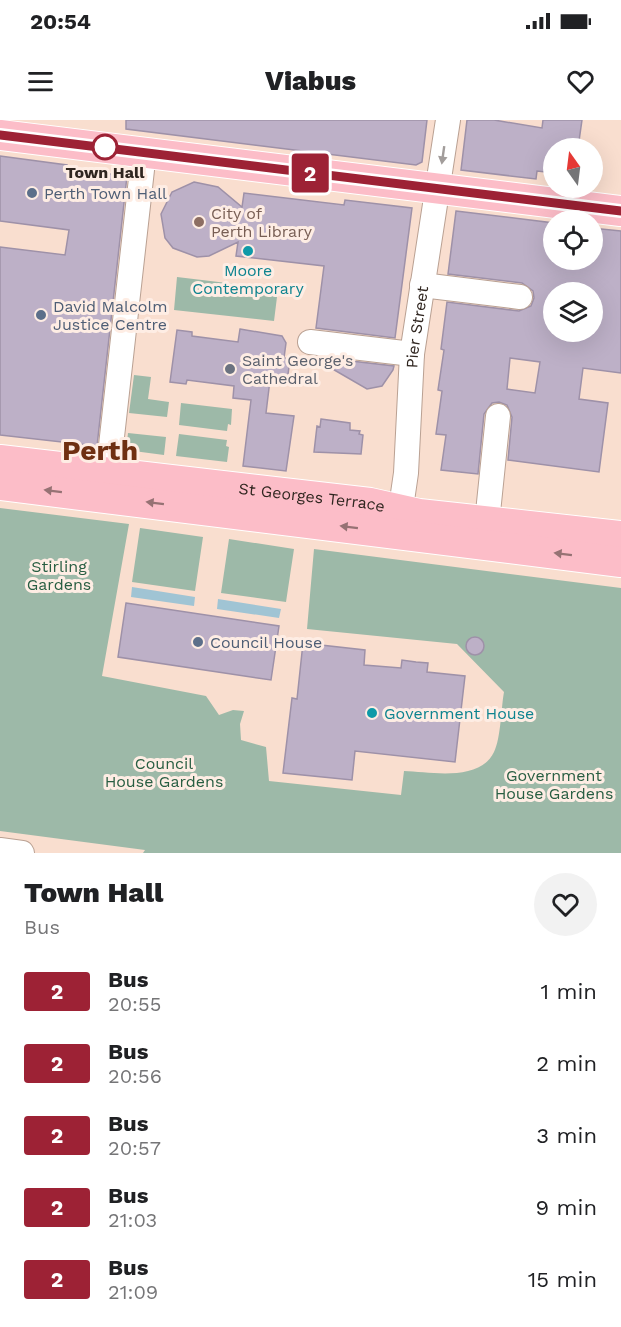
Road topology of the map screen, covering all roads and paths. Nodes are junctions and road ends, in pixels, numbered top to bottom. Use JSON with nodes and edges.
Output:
{"nodes":[{"id":1,"x":448,"y":120,"type":"edge"},
{"id":2,"x":0,"y":135,"type":"edge"},
{"id":3,"x":144,"y":152,"type":"junction"},
{"id":4,"x":438,"y":189,"type":"junction"},
{"id":5,"x":621,"y":211,"type":"edge"},
{"id":6,"x":422,"y":285,"type":"junction"},
{"id":7,"x":520,"y":297,"type":"dead end"},
{"id":8,"x":139,"y":308,"type":"dead end"},
{"id":9,"x":124,"y":327,"type":"junction"},
{"id":10,"x":310,"y":342,"type":"dead end"},
{"id":11,"x":412,"y":354,"type":"junction"},
{"id":12,"x":498,"y":416,"type":"dead end"},
{"id":13,"x":0,"y":460,"type":"edge"},
{"id":14,"x":0,"y":485,"type":"edge"},
{"id":15,"x":107,"y":485,"type":"junction"},
{"id":16,"x":399,"y":522,"type":"junction"},
{"id":17,"x":487,"y":522,"type":"junction"},
{"id":18,"x":621,"y":536,"type":"edge"},
{"id":19,"x":621,"y":562,"type":"edge"},
{"id":20,"x":0,"y":850,"type":"edge"},
{"id":21,"x":22,"y":853,"type":"edge"}],
"edges":[{"from":1,"to":4,"type":"street","name":"Pier Street","one_way":true},
{"from":2,"to":3,"type":"main road"},
{"from":3,"to":4,"type":"main road"},
{"from":3,"to":9,"type":"street"},
{"from":4,"to":5,"type":"main road"},
{"from":4,"to":6,"type":"street","name":"Pier Street"},
{"from":6,"to":7,"type":"street"},
{"from":6,"to":11,"type":"street","name":"Pier Street"},
{"from":8,"to":9,"type":"street"},
{"from":9,"to":15,"type":"street"},
{"from":10,"to":11,"type":"street"},
{"from":11,"to":16,"type":"street","name":"Pier Street"},
{"from":12,"to":17,"type":"street"},
{"from":13,"to":15,"type":"main road","name":"St Georges Terrace"},
{"from":15,"to":14,"type":"main road","name":"St Georges Terrace","one_way":true},
{"from":15,"to":16,"type":"main road","name":"St Georges Terrace"},
{"from":16,"to":17,"type":"main road","name":"St Georges Terrace"},
{"from":19,"to":16,"type":"main road","name":"St Georges Terrace","one_way":true},
{"from":17,"to":18,"type":"main road","name":"St Georges Terrace"},
{"from":20,"to":21,"type":"street"}]}
